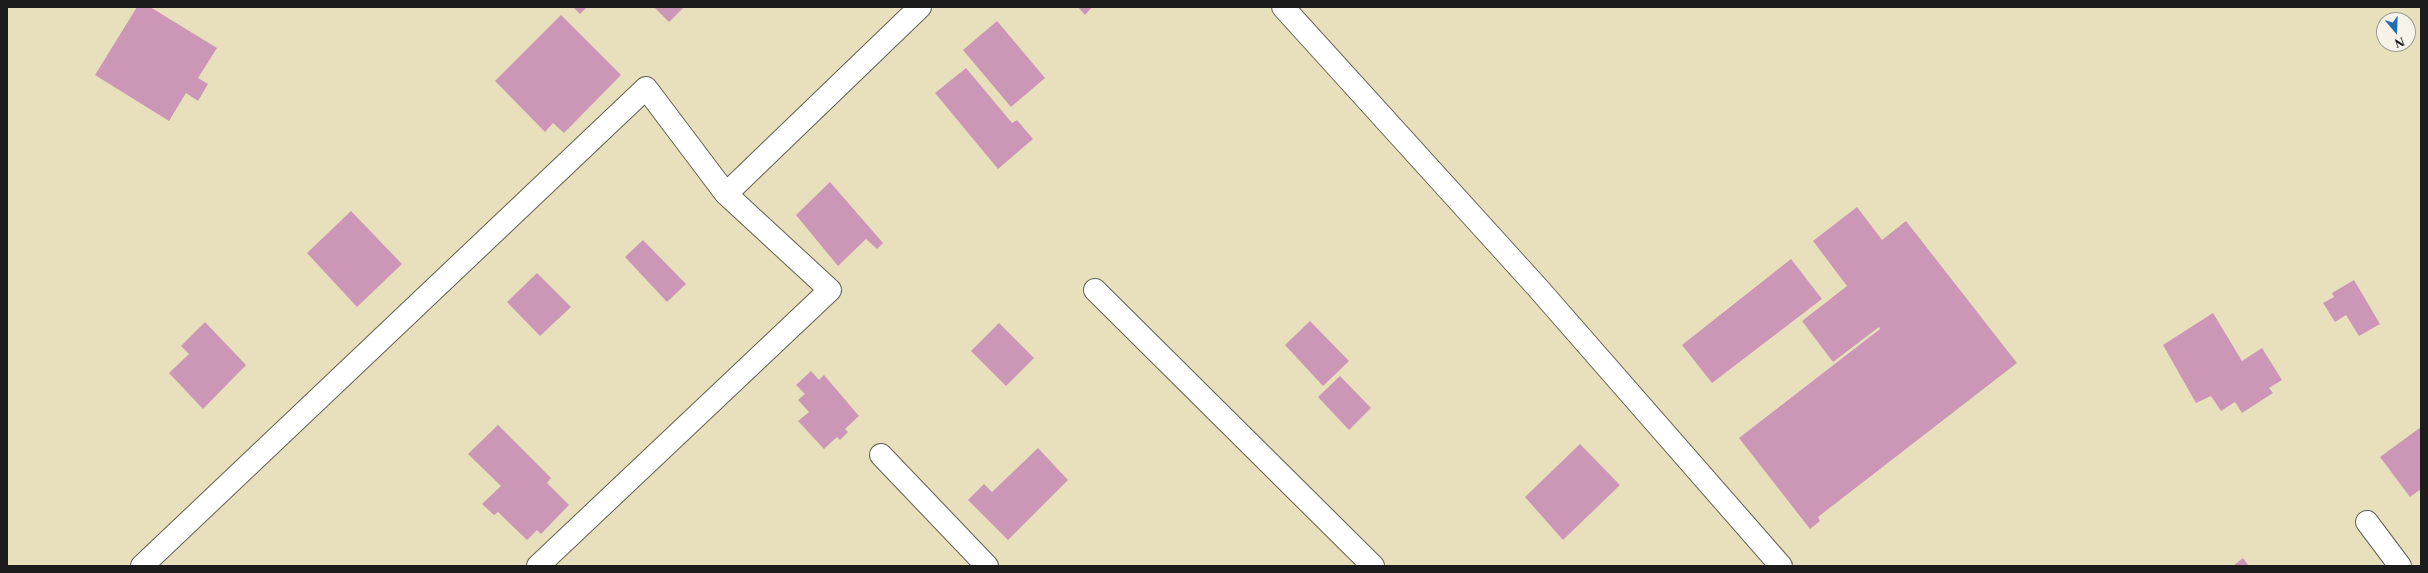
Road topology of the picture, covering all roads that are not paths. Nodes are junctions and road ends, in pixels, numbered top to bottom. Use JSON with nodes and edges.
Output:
{"nodes":[{"id":1,"x":920,"y":7,"type":"edge"},
{"id":2,"x":1283,"y":7,"type":"edge"},
{"id":3,"x":726,"y":194,"type":"junction"},
{"id":4,"x":1095,"y":290,"type":"dead end"},
{"id":5,"x":881,"y":455,"type":"dead end"},
{"id":6,"x":2367,"y":522,"type":"dead end"},
{"id":7,"x":142,"y":566,"type":"edge"},
{"id":8,"x":538,"y":566,"type":"edge"},
{"id":9,"x":987,"y":566,"type":"edge"},
{"id":10,"x":1373,"y":566,"type":"edge"},
{"id":11,"x":1781,"y":566,"type":"edge"},
{"id":12,"x":2400,"y":566,"type":"edge"}],
"edges":[{"from":1,"to":3,"type":"street"},
{"from":2,"to":11,"type":"street"},
{"from":3,"to":7,"type":"street"},
{"from":3,"to":8,"type":"street"},
{"from":4,"to":10,"type":"street"},
{"from":5,"to":9,"type":"street"},
{"from":6,"to":12,"type":"street"}]}
